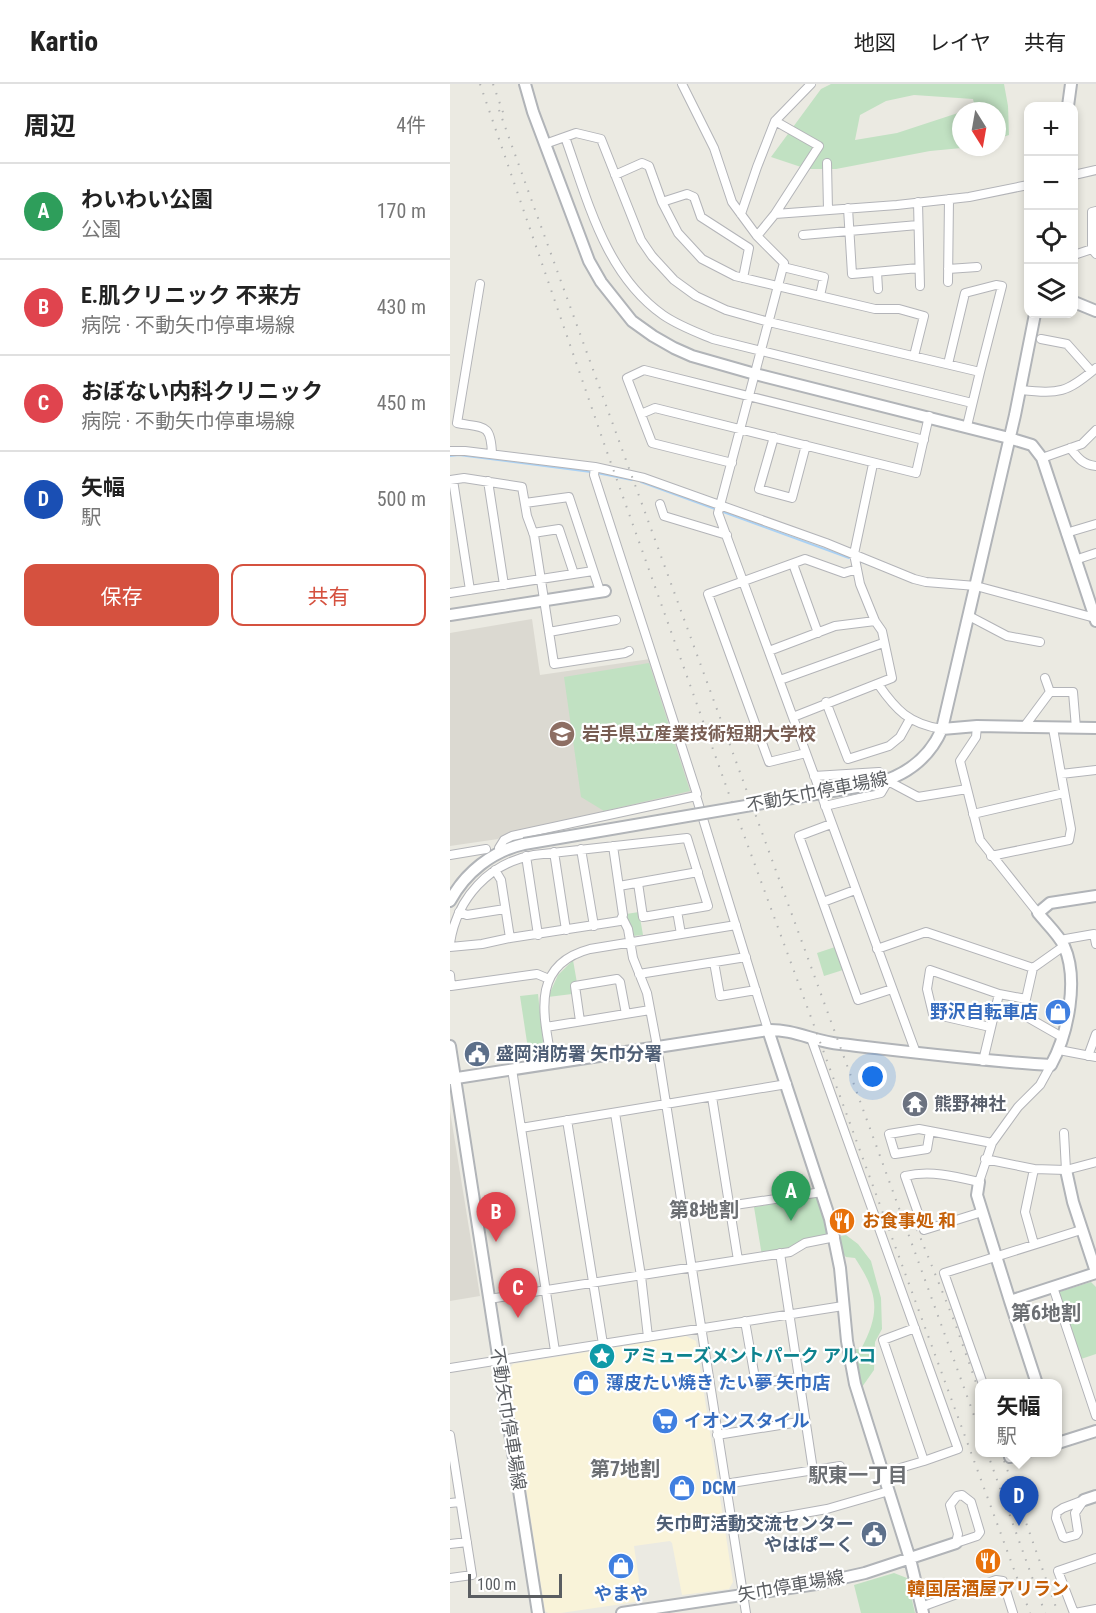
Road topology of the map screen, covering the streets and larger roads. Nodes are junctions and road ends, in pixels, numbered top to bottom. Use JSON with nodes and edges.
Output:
{"nodes":[{"id":1,"x":525,"y":84,"type":"edge"},
{"id":2,"x":682,"y":84,"type":"edge"},
{"id":3,"x":811,"y":84,"type":"edge"},
{"id":4,"x":1071,"y":84,"type":"edge"},
{"id":5,"x":1069,"y":102,"type":"edge"},
{"id":6,"x":775,"y":121,"type":"junction"},
{"id":7,"x":565,"y":137,"type":"junction"},
{"id":8,"x":545,"y":144,"type":"junction"},
{"id":9,"x":827,"y":163,"type":"dead end"},
{"id":10,"x":1096,"y":170,"type":"edge"},
{"id":11,"x":1078,"y":174,"type":"edge"},
{"id":12,"x":615,"y":175,"type":"junction"},
{"id":13,"x":1024,"y":186,"type":"edge"},
{"id":14,"x":949,"y":199,"type":"junction"},
{"id":15,"x":662,"y":202,"type":"junction"},
{"id":16,"x":918,"y":202,"type":"junction"},
{"id":17,"x":848,"y":208,"type":"junction"},
{"id":18,"x":828,"y":210,"type":"junction"},
{"id":19,"x":1096,"y":211,"type":"edge"},
{"id":20,"x":741,"y":214,"type":"junction"},
{"id":21,"x":775,"y":214,"type":"junction"},
{"id":22,"x":918,"y":225,"type":"junction"},
{"id":23,"x":849,"y":230,"type":"junction"},
{"id":24,"x":803,"y":235,"type":"dead end"},
{"id":25,"x":756,"y":236,"type":"junction"},
{"id":26,"x":1094,"y":252,"type":"edge"},
{"id":27,"x":1078,"y":254,"type":"edge"},
{"id":28,"x":783,"y":267,"type":"junction"},
{"id":29,"x":977,"y":267,"type":"dead end"},
{"id":30,"x":919,"y":268,"type":"junction"},
{"id":31,"x":948,"y":269,"type":"junction"},
{"id":32,"x":877,"y":272,"type":"junction"},
{"id":33,"x":743,"y":278,"type":"junction"},
{"id":34,"x":948,"y":282,"type":"dead end"},
{"id":35,"x":480,"y":284,"type":"dead end"},
{"id":36,"x":778,"y":286,"type":"junction"},
{"id":37,"x":920,"y":286,"type":"dead end"},
{"id":38,"x":878,"y":289,"type":"dead end"},
{"id":39,"x":820,"y":296,"type":"junction"},
{"id":40,"x":1078,"y":304,"type":"edge"},
{"id":41,"x":1096,"y":311,"type":"edge"},
{"id":42,"x":1034,"y":318,"type":"edge"},
{"id":43,"x":769,"y":322,"type":"junction"},
{"id":44,"x":1041,"y":339,"type":"dead end"},
{"id":45,"x":761,"y":352,"type":"junction"},
{"id":46,"x":914,"y":356,"type":"junction"},
{"id":47,"x":948,"y":364,"type":"junction"},
{"id":48,"x":1094,"y":370,"type":"edge"},
{"id":49,"x":980,"y":372,"type":"junction"},
{"id":50,"x":755,"y":374,"type":"junction"},
{"id":51,"x":1021,"y":390,"type":"junction"},
{"id":52,"x":750,"y":396,"type":"junction"},
{"id":53,"x":972,"y":403,"type":"junction"},
{"id":54,"x":641,"y":414,"type":"junction"},
{"id":55,"x":929,"y":416,"type":"junction"},
{"id":56,"x":967,"y":426,"type":"junction"},
{"id":57,"x":741,"y":428,"type":"junction"},
{"id":58,"x":1096,"y":430,"type":"edge"},
{"id":59,"x":774,"y":437,"type":"junction"},
{"id":60,"x":1009,"y":438,"type":"junction"},
{"id":61,"x":924,"y":440,"type":"junction"},
{"id":62,"x":806,"y":445,"type":"junction"},
{"id":63,"x":1070,"y":448,"type":"junction"},
{"id":64,"x":450,"y":451,"type":"edge"},
{"id":65,"x":492,"y":454,"type":"junction"},
{"id":66,"x":1042,"y":458,"type":"junction"},
{"id":67,"x":732,"y":463,"type":"junction"},
{"id":68,"x":873,"y":464,"type":"junction"},
{"id":69,"x":1096,"y":466,"type":"edge"},
{"id":70,"x":594,"y":471,"type":"junction"},
{"id":71,"x":452,"y":480,"type":"edge"},
{"id":72,"x":488,"y":482,"type":"junction"},
{"id":73,"x":525,"y":503,"type":"junction"},
{"id":74,"x":660,"y":504,"type":"dead end"},
{"id":75,"x":720,"y":509,"type":"junction"},
{"id":76,"x":1096,"y":524,"type":"edge"},
{"id":77,"x":533,"y":533,"type":"junction"},
{"id":78,"x":1066,"y":533,"type":"junction"},
{"id":79,"x":727,"y":536,"type":"junction"},
{"id":80,"x":1096,"y":553,"type":"edge"},
{"id":81,"x":1075,"y":560,"type":"junction"},
{"id":82,"x":856,"y":561,"type":"junction"},
{"id":83,"x":793,"y":564,"type":"junction"},
{"id":84,"x":593,"y":571,"type":"junction"},
{"id":85,"x":574,"y":574,"type":"junction"},
{"id":86,"x":541,"y":579,"type":"junction"},
{"id":87,"x":744,"y":582,"type":"junction"},
{"id":88,"x":504,"y":585,"type":"junction"},
{"id":89,"x":976,"y":586,"type":"junction"},
{"id":90,"x":470,"y":590,"type":"junction"},
{"id":91,"x":603,"y":591,"type":"joint"},
{"id":92,"x":450,"y":593,"type":"edge"},
{"id":93,"x":544,"y":600,"type":"junction"},
{"id":94,"x":1093,"y":600,"type":"edge"},
{"id":95,"x":450,"y":615,"type":"edge"},
{"id":96,"x":969,"y":616,"type":"junction"},
{"id":97,"x":1096,"y":619,"type":"edge"},
{"id":98,"x":616,"y":621,"type":"dead end"},
{"id":99,"x":875,"y":621,"type":"junction"},
{"id":100,"x":549,"y":632,"type":"junction"},
{"id":101,"x":818,"y":633,"type":"junction"},
{"id":102,"x":1040,"y":642,"type":"dead end"},
{"id":103,"x":883,"y":643,"type":"junction"},
{"id":104,"x":629,"y":651,"type":"dead end"},
{"id":105,"x":769,"y":651,"type":"junction"},
{"id":106,"x":1045,"y":678,"type":"dead end"},
{"id":107,"x":780,"y":680,"type":"junction"},
{"id":108,"x":878,"y":684,"type":"junction"},
{"id":109,"x":1050,"y":692,"type":"junction"},
{"id":110,"x":826,"y":702,"type":"junction"},
{"id":111,"x":793,"y":717,"type":"junction"},
{"id":112,"x":910,"y":719,"type":"junction"},
{"id":113,"x":977,"y":726,"type":"junction"},
{"id":114,"x":1024,"y":728,"type":"junction"},
{"id":115,"x":1053,"y":728,"type":"junction"},
{"id":116,"x":1076,"y":728,"type":"junction"},
{"id":117,"x":1096,"y":728,"type":"edge"},
{"id":118,"x":942,"y":729,"type":"junction"},
{"id":119,"x":806,"y":753,"type":"junction"},
{"id":120,"x":1096,"y":770,"type":"edge"},
{"id":121,"x":1061,"y":774,"type":"junction"},
{"id":122,"x":814,"y":776,"type":"junction"},
{"id":123,"x":888,"y":781,"type":"junction"},
{"id":124,"x":967,"y":789,"type":"junction"},
{"id":125,"x":1064,"y":793,"type":"junction"},
{"id":126,"x":696,"y":796,"type":"junction"},
{"id":127,"x":825,"y":806,"type":"junction"},
{"id":128,"x":973,"y":814,"type":"junction"},
{"id":129,"x":831,"y":824,"type":"junction"},
{"id":130,"x":613,"y":846,"type":"junction"},
{"id":131,"x":486,"y":849,"type":"dead end"},
{"id":132,"x":581,"y":849,"type":"junction"},
{"id":133,"x":554,"y":852,"type":"junction"},
{"id":134,"x":500,"y":853,"type":"junction"},
{"id":135,"x":450,"y":855,"type":"edge"},
{"id":136,"x":526,"y":856,"type":"junction"},
{"id":137,"x":991,"y":856,"type":"junction"},
{"id":138,"x":495,"y":870,"type":"junction"},
{"id":139,"x":698,"y":872,"type":"junction"},
{"id":140,"x":638,"y":883,"type":"junction"},
{"id":141,"x":619,"y":886,"type":"junction"},
{"id":142,"x":855,"y":890,"type":"junction"},
{"id":143,"x":1096,"y":896,"type":"edge"},
{"id":144,"x":451,"y":897,"type":"edge"},
{"id":145,"x":823,"y":902,"type":"junction"},
{"id":146,"x":505,"y":909,"type":"junction"},
{"id":147,"x":677,"y":911,"type":"junction"},
{"id":148,"x":459,"y":912,"type":"junction"},
{"id":149,"x":1038,"y":913,"type":"junction"},
{"id":150,"x":623,"y":919,"type":"junction"},
{"id":151,"x":736,"y":925,"type":"junction"},
{"id":152,"x":594,"y":926,"type":"junction"},
{"id":153,"x":566,"y":930,"type":"junction"},
{"id":154,"x":681,"y":934,"type":"junction"},
{"id":155,"x":1095,"y":934,"type":"edge"},
{"id":156,"x":538,"y":935,"type":"junction"},
{"id":157,"x":510,"y":938,"type":"junction"},
{"id":158,"x":630,"y":943,"type":"junction"},
{"id":159,"x":1062,"y":943,"type":"junction"},
{"id":160,"x":1096,"y":944,"type":"edge"},
{"id":161,"x":450,"y":945,"type":"edge"},
{"id":162,"x":877,"y":949,"type":"junction"},
{"id":163,"x":746,"y":957,"type":"junction"},
{"id":164,"x":714,"y":962,"type":"junction"},
{"id":165,"x":1033,"y":968,"type":"junction"},
{"id":166,"x":639,"y":974,"type":"junction"},
{"id":167,"x":450,"y":975,"type":"edge"},
{"id":168,"x":549,"y":979,"type":"junction"},
{"id":169,"x":892,"y":989,"type":"junction"},
{"id":170,"x":756,"y":990,"type":"junction"},
{"id":171,"x":999,"y":994,"type":"junction"},
{"id":172,"x":650,"y":1010,"type":"junction"},
{"id":173,"x":1001,"y":1010,"type":"dead end"},
{"id":174,"x":626,"y":1014,"type":"junction"},
{"id":175,"x":580,"y":1021,"type":"junction"},
{"id":176,"x":546,"y":1027,"type":"junction"},
{"id":177,"x":990,"y":1027,"type":"junction"},
{"id":178,"x":768,"y":1030,"type":"junction"},
{"id":179,"x":1096,"y":1034,"type":"edge"},
{"id":180,"x":1062,"y":1037,"type":"junction"},
{"id":181,"x":811,"y":1038,"type":"junction"},
{"id":182,"x":450,"y":1046,"type":"edge"},
{"id":183,"x":657,"y":1046,"type":"junction"},
{"id":184,"x":1059,"y":1050,"type":"junction"},
{"id":185,"x":916,"y":1053,"type":"junction"},
{"id":186,"x":1092,"y":1057,"type":"edge"},
{"id":187,"x":983,"y":1061,"type":"junction"},
{"id":188,"x":552,"y":1063,"type":"junction"},
{"id":189,"x":1051,"y":1065,"type":"junction"},
{"id":190,"x":512,"y":1069,"type":"junction"},
{"id":191,"x":452,"y":1078,"type":"edge"},
{"id":192,"x":787,"y":1084,"type":"junction"},
{"id":193,"x":712,"y":1097,"type":"junction"},
{"id":194,"x":665,"y":1105,"type":"junction"},
{"id":195,"x":615,"y":1113,"type":"junction"},
{"id":196,"x":567,"y":1120,"type":"junction"},
{"id":197,"x":521,"y":1128,"type":"junction"},
{"id":198,"x":930,"y":1131,"type":"junction"},
{"id":199,"x":1064,"y":1133,"type":"dead end"},
{"id":200,"x":992,"y":1143,"type":"junction"},
{"id":201,"x":985,"y":1160,"type":"junction"},
{"id":202,"x":1096,"y":1162,"type":"edge"},
{"id":203,"x":1034,"y":1168,"type":"junction"},
{"id":204,"x":1066,"y":1170,"type":"junction"},
{"id":205,"x":979,"y":1182,"type":"junction"},
{"id":206,"x":822,"y":1192,"type":"junction"},
{"id":207,"x":729,"y":1206,"type":"junction"},
{"id":208,"x":982,"y":1212,"type":"junction"},
{"id":209,"x":1081,"y":1230,"type":"junction"},
{"id":210,"x":834,"y":1237,"type":"junction"},
{"id":211,"x":1034,"y":1244,"type":"junction"},
{"id":212,"x":780,"y":1253,"type":"junction"},
{"id":213,"x":996,"y":1256,"type":"junction"},
{"id":214,"x":738,"y":1260,"type":"junction"},
{"id":215,"x":691,"y":1268,"type":"junction"},
{"id":216,"x":1096,"y":1272,"type":"edge"},
{"id":217,"x":641,"y":1276,"type":"junction"},
{"id":218,"x":593,"y":1283,"type":"junction"},
{"id":219,"x":1053,"y":1287,"type":"junction"},
{"id":220,"x":546,"y":1290,"type":"junction"},
{"id":221,"x":489,"y":1299,"type":"junction"},
{"id":222,"x":1010,"y":1301,"type":"junction"},
{"id":223,"x":843,"y":1305,"type":"junction"},
{"id":224,"x":789,"y":1314,"type":"junction"},
{"id":225,"x":745,"y":1321,"type":"junction"},
{"id":226,"x":915,"y":1328,"type":"junction"},
{"id":227,"x":700,"y":1329,"type":"junction"},
{"id":228,"x":648,"y":1337,"type":"junction"},
{"id":229,"x":603,"y":1344,"type":"junction"},
{"id":230,"x":555,"y":1351,"type":"junction"},
{"id":231,"x":498,"y":1360,"type":"junction"},
{"id":232,"x":450,"y":1368,"type":"edge"},
{"id":233,"x":798,"y":1377,"type":"junction"},
{"id":234,"x":982,"y":1379,"type":"edge"},
{"id":235,"x":1035,"y":1379,"type":"edge"},
{"id":236,"x":1096,"y":1416,"type":"edge"},
{"id":237,"x":805,"y":1421,"type":"junction"},
{"id":238,"x":1096,"y":1431,"type":"edge"},
{"id":239,"x":450,"y":1435,"type":"edge"},
{"id":240,"x":717,"y":1435,"type":"junction"},
{"id":241,"x":1062,"y":1442,"type":"edge"},
{"id":242,"x":924,"y":1461,"type":"junction"},
{"id":243,"x":840,"y":1466,"type":"dead end"},
{"id":244,"x":813,"y":1470,"type":"junction"},
{"id":245,"x":883,"y":1473,"type":"junction"},
{"id":246,"x":725,"y":1484,"type":"junction"},
{"id":247,"x":889,"y":1491,"type":"junction"},
{"id":248,"x":1096,"y":1496,"type":"edge"},
{"id":249,"x":1084,"y":1500,"type":"junction"},
{"id":250,"x":460,"y":1502,"type":"junction"},
{"id":251,"x":450,"y":1503,"type":"edge"},
{"id":252,"x":731,"y":1526,"type":"junction"},
{"id":253,"x":467,"y":1542,"type":"junction"},
{"id":254,"x":956,"y":1543,"type":"junction"},
{"id":255,"x":450,"y":1545,"type":"edge"},
{"id":256,"x":1096,"y":1558,"type":"edge"},
{"id":257,"x":910,"y":1559,"type":"junction"},
{"id":258,"x":450,"y":1578,"type":"edge"},
{"id":259,"x":743,"y":1595,"type":"junction"},
{"id":260,"x":1096,"y":1609,"type":"edge"},
{"id":261,"x":922,"y":1610,"type":"edge"},
{"id":262,"x":538,"y":1613,"type":"edge"},
{"id":263,"x":622,"y":1613,"type":"edge"},
{"id":264,"x":746,"y":1613,"type":"edge"},
{"id":265,"x":1013,"y":1613,"type":"edge"},
{"id":266,"x":1075,"y":1613,"type":"edge"}],
"edges":[{"from":1,"to":8,"type":"street"},
{"from":2,"to":20,"type":"street"},
{"from":3,"to":6,"type":"street"},
{"from":4,"to":5,"type":"street"},
{"from":6,"to":20,"type":"street"},
{"from":6,"to":21,"type":"street"},
{"from":7,"to":8,"type":"street"},
{"from":7,"to":12,"type":"street"},
{"from":7,"to":45,"type":"street"},
{"from":8,"to":50,"type":"street"},
{"from":9,"to":18,"type":"street"},
{"from":10,"to":11,"type":"street"},
{"from":12,"to":15,"type":"street"},
{"from":12,"to":43,"type":"street"},
{"from":13,"to":14,"type":"street"},
{"from":14,"to":16,"type":"street"},
{"from":14,"to":31,"type":"street"},
{"from":15,"to":33,"type":"street"},
{"from":15,"to":33,"type":"street"},
{"from":16,"to":17,"type":"street"},
{"from":16,"to":22,"type":"street"},
{"from":17,"to":18,"type":"street"},
{"from":17,"to":23,"type":"street"},
{"from":18,"to":21,"type":"street"},
{"from":19,"to":26,"type":"street"},
{"from":20,"to":25,"type":"street"},
{"from":21,"to":25,"type":"street"},
{"from":22,"to":23,"type":"street"},
{"from":22,"to":30,"type":"street"},
{"from":23,"to":24,"type":"street"},
{"from":23,"to":32,"type":"street"},
{"from":25,"to":28,"type":"street"},
{"from":26,"to":27,"type":"street"},
{"from":28,"to":36,"type":"street"},
{"from":28,"to":39,"type":"street"},
{"from":29,"to":31,"type":"street"},
{"from":30,"to":32,"type":"street"},
{"from":30,"to":37,"type":"street"},
{"from":31,"to":34,"type":"street"},
{"from":32,"to":38,"type":"street"},
{"from":33,"to":36,"type":"street"},
{"from":35,"to":65,"type":"street"},
{"from":36,"to":39,"type":"street"},
{"from":36,"to":43,"type":"street"},
{"from":39,"to":46,"type":"street"},
{"from":40,"to":41,"type":"street"},
{"from":42,"to":51,"type":"street","name":"不動矢巾停車場線"},
{"from":43,"to":45,"type":"street"},
{"from":43,"to":46,"type":"street"},
{"from":44,"to":48,"type":"street"},
{"from":45,"to":50,"type":"street"},
{"from":45,"to":53,"type":"street"},
{"from":46,"to":47,"type":"street"},
{"from":47,"to":49,"type":"street"},
{"from":47,"to":49,"type":"street"},
{"from":48,"to":51,"type":"street"},
{"from":49,"to":53,"type":"street"},
{"from":50,"to":52,"type":"street"},
{"from":50,"to":55,"type":"street"},
{"from":51,"to":60,"type":"street","name":"不動矢巾停車場線"},
{"from":52,"to":54,"type":"street"},
{"from":52,"to":57,"type":"street"},
{"from":52,"to":61,"type":"street"},
{"from":53,"to":56,"type":"street"},
{"from":54,"to":57,"type":"street"},
{"from":54,"to":67,"type":"street"},
{"from":55,"to":56,"type":"street"},
{"from":55,"to":61,"type":"street"},
{"from":56,"to":60,"type":"street"},
{"from":57,"to":59,"type":"street"},
{"from":57,"to":67,"type":"street"},
{"from":58,"to":63,"type":"street"},
{"from":59,"to":62,"type":"street"},
{"from":59,"to":62,"type":"street"},
{"from":60,"to":66,"type":"street"},
{"from":60,"to":89,"type":"street","name":"不動矢巾停車場線"},
{"from":61,"to":68,"type":"street"},
{"from":62,"to":68,"type":"street"},
{"from":63,"to":66,"type":"street"},
{"from":63,"to":69,"type":"street"},
{"from":64,"to":65,"type":"street"},
{"from":65,"to":70,"type":"street"},
{"from":66,"to":78,"type":"street"},
{"from":67,"to":75,"type":"street"},
{"from":68,"to":82,"type":"street"},
{"from":70,"to":75,"type":"street"},
{"from":70,"to":126,"type":"street"},
{"from":71,"to":72,"type":"street"},
{"from":71,"to":90,"type":"street"},
{"from":72,"to":73,"type":"street"},
{"from":72,"to":88,"type":"street"},
{"from":73,"to":77,"type":"street"},
{"from":73,"to":84,"type":"street"},
{"from":74,"to":79,"type":"street"},
{"from":75,"to":79,"type":"street"},
{"from":75,"to":82,"type":"street"},
{"from":76,"to":78,"type":"street"},
{"from":77,"to":85,"type":"street"},
{"from":77,"to":86,"type":"street"},
{"from":78,"to":81,"type":"street"},
{"from":79,"to":87,"type":"street"},
{"from":80,"to":81,"type":"street"},
{"from":81,"to":94,"type":"street"},
{"from":82,"to":83,"type":"street"},
{"from":82,"to":89,"type":"street"},
{"from":82,"to":99,"type":"street"},
{"from":83,"to":87,"type":"street"},
{"from":83,"to":101,"type":"street"},
{"from":84,"to":85,"type":"street"},
{"from":84,"to":91,"type":"street"},
{"from":85,"to":86,"type":"street"},
{"from":86,"to":88,"type":"street"},
{"from":86,"to":93,"type":"street"},
{"from":87,"to":105,"type":"street"},
{"from":87,"to":119,"type":"street"},
{"from":88,"to":90,"type":"street"},
{"from":89,"to":96,"type":"street","name":"不動矢巾停車場線"},
{"from":89,"to":97,"type":"street"},
{"from":90,"to":92,"type":"street"},
{"from":91,"to":93,"type":"street"},
{"from":93,"to":95,"type":"street"},
{"from":93,"to":100,"type":"street"},
{"from":94,"to":97,"type":"street"},
{"from":96,"to":102,"type":"street"},
{"from":96,"to":118,"type":"street","name":"不動矢巾停車場線"},
{"from":98,"to":100,"type":"street"},
{"from":99,"to":101,"type":"street"},
{"from":99,"to":103,"type":"street"},
{"from":100,"to":104,"type":"street"},
{"from":101,"to":105,"type":"street"},
{"from":103,"to":107,"type":"street"},
{"from":103,"to":108,"type":"street"},
{"from":105,"to":107,"type":"street"},
{"from":106,"to":109,"type":"street"},
{"from":107,"to":111,"type":"street"},
{"from":108,"to":110,"type":"street"},
{"from":108,"to":112,"type":"street"},
{"from":109,"to":114,"type":"street"},
{"from":109,"to":116,"type":"street"},
{"from":110,"to":111,"type":"street"},
{"from":110,"to":112,"type":"street"},
{"from":111,"to":119,"type":"street"},
{"from":112,"to":118,"type":"street"},
{"from":113,"to":114,"type":"street"},
{"from":113,"to":118,"type":"street"},
{"from":113,"to":124,"type":"street"},
{"from":114,"to":115,"type":"street"},
{"from":115,"to":116,"type":"street"},
{"from":115,"to":121,"type":"street"},
{"from":116,"to":117,"type":"street"},
{"from":118,"to":123,"type":"street","name":"不動矢巾停車場線"},
{"from":119,"to":122,"type":"street"},
{"from":120,"to":121,"type":"street"},
{"from":121,"to":125,"type":"street"},
{"from":122,"to":123,"type":"street"},
{"from":122,"to":127,"type":"street"},
{"from":123,"to":124,"type":"street"},
{"from":123,"to":127,"type":"street"},
{"from":123,"to":134,"type":"street","name":"不動矢巾停車場線","bridge":true},
{"from":124,"to":128,"type":"street"},
{"from":125,"to":128,"type":"street"},
{"from":125,"to":137,"type":"street"},
{"from":126,"to":134,"type":"street"},
{"from":126,"to":151,"type":"street"},
{"from":127,"to":129,"type":"street"},
{"from":128,"to":137,"type":"street"},
{"from":129,"to":142,"type":"street"},
{"from":129,"to":145,"type":"street"},
{"from":130,"to":132,"type":"street"},
{"from":130,"to":139,"type":"street"},
{"from":130,"to":141,"type":"street"},
{"from":131,"to":135,"type":"street"},
{"from":132,"to":133,"type":"street"},
{"from":132,"to":152,"type":"street"},
{"from":133,"to":136,"type":"street"},
{"from":133,"to":153,"type":"street"},
{"from":134,"to":144,"type":"street","name":"不動矢巾停車場線"},
{"from":136,"to":138,"type":"street"},
{"from":136,"to":156,"type":"street"},
{"from":137,"to":149,"type":"street"},
{"from":138,"to":146,"type":"street"},
{"from":138,"to":148,"type":"street"},
{"from":139,"to":140,"type":"street"},
{"from":139,"to":147,"type":"street"},
{"from":140,"to":141,"type":"street"},
{"from":140,"to":147,"type":"street"},
{"from":141,"to":150,"type":"street"},
{"from":142,"to":145,"type":"street"},
{"from":142,"to":162,"type":"street"},
{"from":143,"to":149,"type":"street"},
{"from":145,"to":169,"type":"street"},
{"from":146,"to":148,"type":"street"},
{"from":146,"to":157,"type":"street"},
{"from":147,"to":154,"type":"street"},
{"from":148,"to":161,"type":"street"},
{"from":149,"to":159,"type":"street"},
{"from":150,"to":152,"type":"street"},
{"from":150,"to":158,"type":"street"},
{"from":151,"to":154,"type":"street"},
{"from":151,"to":163,"type":"street"},
{"from":152,"to":153,"type":"street"},
{"from":153,"to":156,"type":"street"},
{"from":154,"to":158,"type":"street"},
{"from":155,"to":159,"type":"street"},
{"from":155,"to":160,"type":"street"},
{"from":156,"to":157,"type":"street"},
{"from":157,"to":161,"type":"street"},
{"from":158,"to":166,"type":"street"},
{"from":158,"to":168,"type":"street"},
{"from":159,"to":165,"type":"street"},
{"from":159,"to":180,"type":"street"},
{"from":162,"to":165,"type":"street"},
{"from":162,"to":169,"type":"street"},
{"from":163,"to":164,"type":"street"},
{"from":163,"to":170,"type":"street"},
{"from":164,"to":166,"type":"street"},
{"from":164,"to":170,"type":"street"},
{"from":165,"to":171,"type":"street"},
{"from":166,"to":172,"type":"street"},
{"from":167,"to":168,"type":"street"},
{"from":168,"to":176,"type":"street"},
{"from":169,"to":185,"type":"street"},
{"from":170,"to":178,"type":"street"},
{"from":171,"to":177,"type":"street"},
{"from":171,"to":177,"type":"street"},
{"from":172,"to":174,"type":"street"},
{"from":172,"to":183,"type":"street"},
{"from":173,"to":180,"type":"street"},
{"from":174,"to":175,"type":"street"},
{"from":174,"to":175,"type":"street"},
{"from":175,"to":176,"type":"street"},
{"from":176,"to":188,"type":"street"},
{"from":177,"to":187,"type":"street"},
{"from":178,"to":181,"type":"street"},
{"from":178,"to":183,"type":"street"},
{"from":178,"to":192,"type":"street"},
{"from":179,"to":186,"type":"street"},
{"from":180,"to":184,"type":"street"},
{"from":181,"to":185,"type":"street"},
{"from":181,"to":226,"type":"street"},
{"from":182,"to":191,"type":"street","name":"不動矢巾停車場線"},
{"from":183,"to":188,"type":"street"},
{"from":183,"to":194,"type":"street"},
{"from":184,"to":186,"type":"street"},
{"from":184,"to":189,"type":"street"},
{"from":185,"to":187,"type":"street"},
{"from":187,"to":189,"type":"street"},
{"from":188,"to":190,"type":"street"},
{"from":189,"to":200,"type":"street"},
{"from":190,"to":191,"type":"street"},
{"from":190,"to":197,"type":"street"},
{"from":191,"to":221,"type":"street","name":"不動矢巾停車場線"},
{"from":192,"to":193,"type":"street"},
{"from":192,"to":206,"type":"street"},
{"from":193,"to":194,"type":"street"},
{"from":193,"to":207,"type":"street"},
{"from":194,"to":195,"type":"street"},
{"from":194,"to":215,"type":"street"},
{"from":195,"to":196,"type":"street"},
{"from":195,"to":217,"type":"street"},
{"from":196,"to":197,"type":"street"},
{"from":196,"to":218,"type":"street"},
{"from":197,"to":220,"type":"street"},
{"from":198,"to":198,"type":"street"},
{"from":198,"to":200,"type":"street"},
{"from":199,"to":204,"type":"street"},
{"from":200,"to":201,"type":"street"},
{"from":201,"to":203,"type":"street"},
{"from":201,"to":205,"type":"street"},
{"from":202,"to":204,"type":"street"},
{"from":203,"to":204,"type":"street"},
{"from":203,"to":211,"type":"street"},
{"from":204,"to":209,"type":"street"},
{"from":205,"to":208,"type":"street"},
{"from":205,"to":208,"type":"street"},
{"from":206,"to":207,"type":"street"},
{"from":206,"to":210,"type":"street"},
{"from":207,"to":214,"type":"street"},
{"from":208,"to":213,"type":"street"},
{"from":209,"to":211,"type":"street"},
{"from":209,"to":216,"type":"street"},
{"from":210,"to":212,"type":"street"},
{"from":210,"to":223,"type":"street"},
{"from":211,"to":213,"type":"street"},
{"from":212,"to":214,"type":"street"},
{"from":212,"to":224,"type":"street"},
{"from":213,"to":222,"type":"street"},
{"from":213,"to":234,"type":"street"},
{"from":214,"to":215,"type":"street"},
{"from":215,"to":217,"type":"street"},
{"from":215,"to":227,"type":"street"},
{"from":216,"to":219,"type":"street"},
{"from":217,"to":218,"type":"street"},
{"from":217,"to":228,"type":"street"},
{"from":218,"to":220,"type":"street"},
{"from":218,"to":229,"type":"street"},
{"from":219,"to":222,"type":"street"},
{"from":219,"to":236,"type":"street"},
{"from":220,"to":221,"type":"street"},
{"from":220,"to":230,"type":"street"},
{"from":221,"to":231,"type":"street","name":"不動矢巾停車場線"},
{"from":222,"to":235,"type":"street"},
{"from":223,"to":224,"type":"street"},
{"from":223,"to":245,"type":"street"},
{"from":224,"to":225,"type":"street"},
{"from":224,"to":233,"type":"street"},
{"from":225,"to":227,"type":"street"},
{"from":225,"to":233,"type":"street"},
{"from":226,"to":242,"type":"street"},
{"from":226,"to":242,"type":"street"},
{"from":227,"to":228,"type":"street"},
{"from":227,"to":240,"type":"street"},
{"from":228,"to":229,"type":"street"},
{"from":229,"to":230,"type":"street"},
{"from":230,"to":231,"type":"street"},
{"from":231,"to":232,"type":"street"},
{"from":231,"to":262,"type":"street","name":"不動矢巾停車場線"},
{"from":233,"to":237,"type":"street"},
{"from":237,"to":240,"type":"street"},
{"from":237,"to":244,"type":"street"},
{"from":238,"to":241,"type":"street"},
{"from":239,"to":250,"type":"street"},
{"from":240,"to":246,"type":"street"},
{"from":242,"to":245,"type":"street"},
{"from":243,"to":244,"type":"street"},
{"from":244,"to":246,"type":"street"},
{"from":245,"to":247,"type":"street"},
{"from":246,"to":252,"type":"street"},
{"from":247,"to":252,"type":"street"},
{"from":247,"to":257,"type":"street"},
{"from":248,"to":249,"type":"street"},
{"from":249,"to":249,"type":"street"},
{"from":250,"to":251,"type":"street"},
{"from":250,"to":253,"type":"street"},
{"from":252,"to":259,"type":"street"},
{"from":253,"to":255,"type":"street"},
{"from":253,"to":258,"type":"street"},
{"from":254,"to":254,"type":"street"},
{"from":254,"to":257,"type":"street","name":"矢巾停車場線"},
{"from":256,"to":266,"type":"street"},
{"from":257,"to":259,"type":"street","name":"矢巾停車場線"},
{"from":257,"to":261,"type":"street"},
{"from":259,"to":263,"type":"street","name":"矢巾停車場線"},
{"from":259,"to":264,"type":"street"},
{"from":260,"to":266,"type":"street"},
{"from":261,"to":265,"type":"street"}]}
